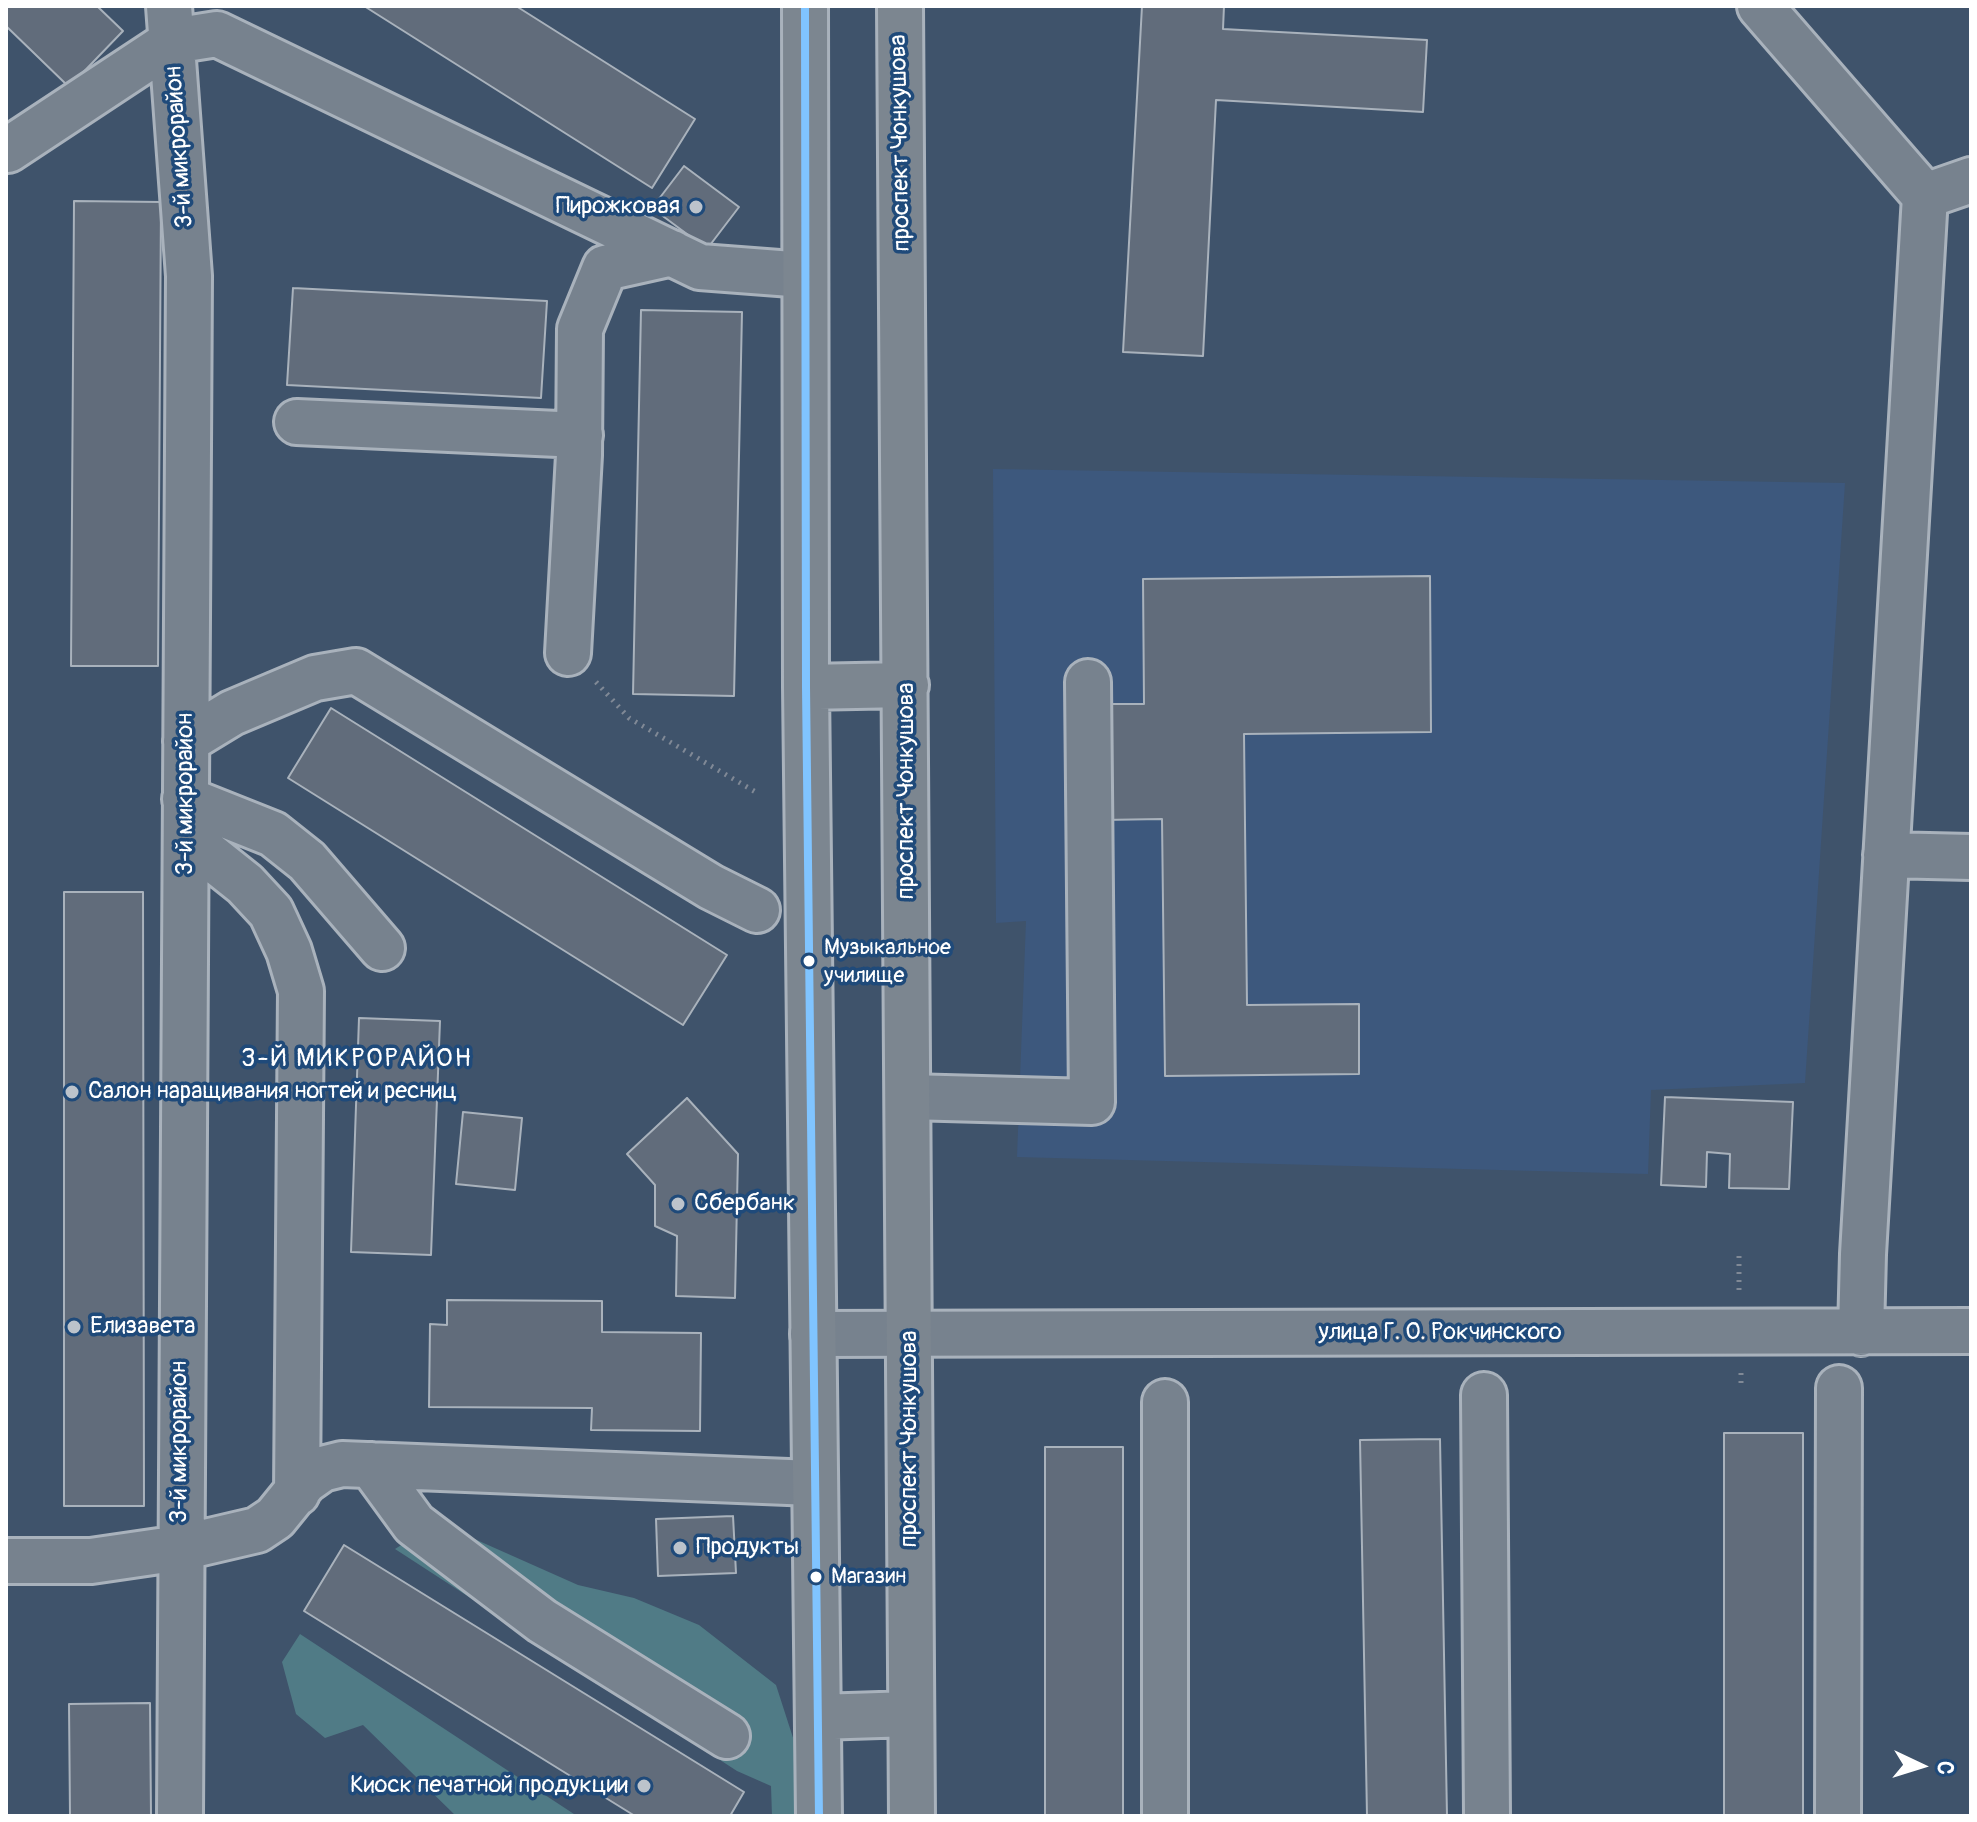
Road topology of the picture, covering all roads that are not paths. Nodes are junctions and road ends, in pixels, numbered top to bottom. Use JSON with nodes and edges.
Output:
{"nodes":[{"id":1,"x":805,"y":6,"type":"edge"},
{"id":2,"x":900,"y":6,"type":"edge"},
{"id":3,"x":1760,"y":6,"type":"edge"},
{"id":4,"x":171,"y":24,"type":"edge"},
{"id":5,"x":7,"y":159,"type":"edge"},
{"id":6,"x":1971,"y":180,"type":"edge"},
{"id":7,"x":1925,"y":196,"type":"junction"},
{"id":8,"x":672,"y":253,"type":"junction"},
{"id":9,"x":805,"y":275,"type":"junction"},
{"id":10,"x":297,"y":422,"type":"dead end"},
{"id":11,"x":580,"y":435,"type":"junction"},
{"id":12,"x":568,"y":653,"type":"road end"},
{"id":13,"x":1088,"y":682,"type":"dead end"},
{"id":14,"x":906,"y":685,"type":"junction"},
{"id":15,"x":806,"y":687,"type":"junction"},
{"id":16,"x":186,"y":741,"type":"junction"},
{"id":17,"x":186,"y":818,"type":"junction"},
{"id":18,"x":1886,"y":855,"type":"junction"},
{"id":19,"x":1971,"y":857,"type":"edge"},
{"id":20,"x":757,"y":910,"type":"dead end"},
{"id":21,"x":382,"y":948,"type":"dead end"},
{"id":22,"x":908,"y":1097,"type":"junction"},
{"id":23,"x":1971,"y":1331,"type":"edge"},
{"id":24,"x":1861,"y":1333,"type":"junction"},
{"id":25,"x":813,"y":1334,"type":"junction"},
{"id":26,"x":910,"y":1334,"type":"junction"},
{"id":27,"x":1839,"y":1388,"type":"dead end"},
{"id":28,"x":1484,"y":1395,"type":"dead end"},
{"id":29,"x":1165,"y":1402,"type":"dead end"},
{"id":30,"x":371,"y":1465,"type":"junction"},
{"id":31,"x":813,"y":1483,"type":"junction"},
{"id":32,"x":297,"y":1493,"type":"junction"},
{"id":33,"x":180,"y":1548,"type":"junction"},
{"id":34,"x":6,"y":1561,"type":"edge"},
{"id":35,"x":911,"y":1714,"type":"junction"},
{"id":36,"x":818,"y":1717,"type":"junction"},
{"id":37,"x":727,"y":1736,"type":"dead end"},
{"id":38,"x":180,"y":1816,"type":"edge"},
{"id":39,"x":819,"y":1816,"type":"edge"},
{"id":40,"x":912,"y":1816,"type":"edge"},
{"id":41,"x":1165,"y":1816,"type":"edge"},
{"id":42,"x":1487,"y":1816,"type":"edge"},
{"id":43,"x":1838,"y":1816,"type":"edge"}],
"edges":[{"from":1,"to":9,"type":"main road"},
{"from":2,"to":14,"type":"main road","name":"проспект Чонкушова"},
{"from":3,"to":7,"type":"street"},
{"from":4,"to":5,"type":"street","name":"3-й микрорайон"},
{"from":4,"to":8,"type":"street","name":"3-й микрорайон"},
{"from":4,"to":16,"type":"street","name":"3-й микрорайон"},
{"from":6,"to":7,"type":"street"},
{"from":7,"to":18,"type":"street"},
{"from":8,"to":9,"type":"street","name":"3-й микрорайон"},
{"from":8,"to":11,"type":"street"},
{"from":9,"to":15,"type":"main road"},
{"from":10,"to":11,"type":"street"},
{"from":11,"to":12,"type":"street"},
{"from":13,"to":22,"type":"street"},
{"from":14,"to":15,"type":"main road"},
{"from":14,"to":22,"type":"main road","name":"проспект Чонкушова"},
{"from":15,"to":25,"type":"main road"},
{"from":16,"to":17,"type":"street","name":"3-й микрорайон"},
{"from":16,"to":20,"type":"street"},
{"from":17,"to":21,"type":"street"},
{"from":17,"to":32,"type":"street"},
{"from":17,"to":33,"type":"street","name":"3-й микрорайон"},
{"from":18,"to":19,"type":"street"},
{"from":18,"to":24,"type":"street"},
{"from":22,"to":26,"type":"main road","name":"проспект Чонкушова"},
{"from":23,"to":24,"type":"street","name":"улица Г. О. Рокчинского"},
{"from":24,"to":26,"type":"street","name":"улица Г. О. Рокчинского"},
{"from":25,"to":26,"type":"street","name":"улица Г. О. Рокчинского"},
{"from":25,"to":31,"type":"main road"},
{"from":26,"to":35,"type":"main road","name":"проспект Чонкушова"},
{"from":27,"to":43,"type":"street"},
{"from":28,"to":42,"type":"street"},
{"from":29,"to":41,"type":"street"},
{"from":30,"to":31,"type":"street","name":"3-й микрорайон"},
{"from":30,"to":32,"type":"street","name":"3-й микрорайон"},
{"from":30,"to":37,"type":"street"},
{"from":31,"to":36,"type":"main road"},
{"from":32,"to":33,"type":"street","name":"3-й микрорайон"},
{"from":33,"to":34,"type":"street","name":"3-й микрорайон"},
{"from":33,"to":38,"type":"street","name":"3-й микрорайон"},
{"from":35,"to":36,"type":"main road"},
{"from":35,"to":40,"type":"main road","name":"проспект Чонкушова"},
{"from":36,"to":39,"type":"main road"}]}
